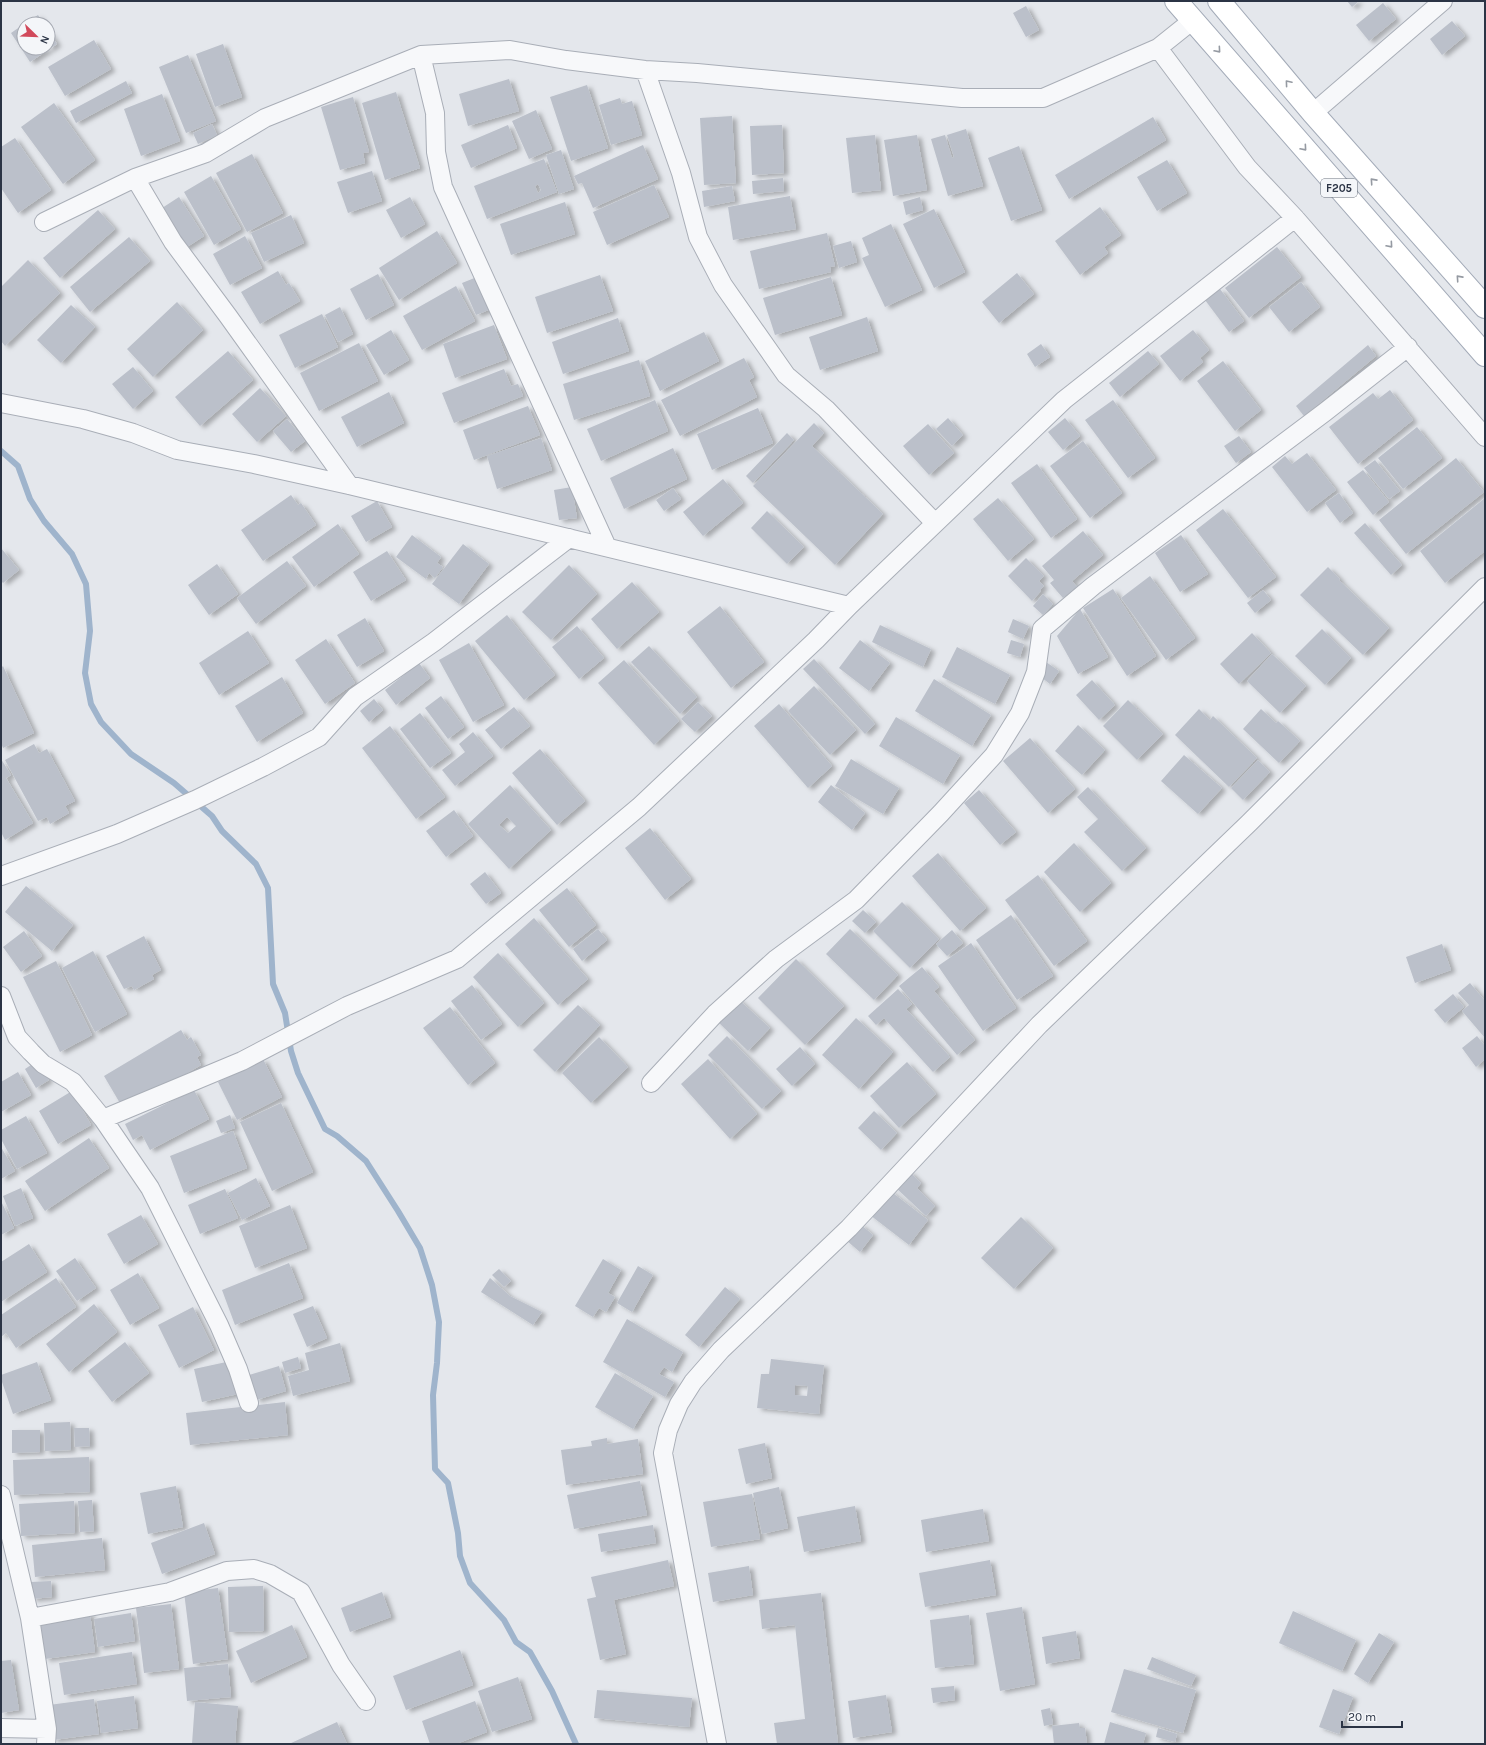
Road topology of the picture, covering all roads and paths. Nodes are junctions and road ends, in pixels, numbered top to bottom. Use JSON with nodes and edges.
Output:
{"nodes":[{"id":1,"x":1176,"y":1,"type":"edge"},
{"id":2,"x":1219,"y":1,"type":"edge"},
{"id":3,"x":1443,"y":1,"type":"edge"},
{"id":4,"x":1193,"y":20,"type":"junction"},
{"id":5,"x":1158,"y":48,"type":"junction"},
{"id":6,"x":421,"y":55,"type":"junction"},
{"id":7,"x":646,"y":70,"type":"junction"},
{"id":8,"x":1313,"y":113,"type":"junction"},
{"id":9,"x":135,"y":178,"type":"junction"},
{"id":10,"x":1295,"y":218,"type":"junction"},
{"id":11,"x":44,"y":222,"type":"dead end"},
{"id":12,"x":1485,"y":307,"type":"edge"},
{"id":13,"x":1408,"y":347,"type":"junction"},
{"id":14,"x":1485,"y":355,"type":"edge"},
{"id":15,"x":1,"y":403,"type":"edge"},
{"id":16,"x":1485,"y":437,"type":"edge"},
{"id":17,"x":349,"y":485,"type":"junction"},
{"id":18,"x":935,"y":523,"type":"junction"},
{"id":19,"x":569,"y":538,"type":"junction"},
{"id":20,"x":607,"y":547,"type":"junction"},
{"id":21,"x":1485,"y":588,"type":"edge"},
{"id":22,"x":849,"y":606,"type":"junction"},
{"id":23,"x":1,"y":876,"type":"edge"},
{"id":24,"x":1,"y":996,"type":"edge"},
{"id":25,"x":651,"y":1083,"type":"dead end"},
{"id":26,"x":103,"y":1119,"type":"junction"},
{"id":27,"x":249,"y":1403,"type":"dead end"},
{"id":28,"x":1,"y":1495,"type":"edge"},
{"id":29,"x":30,"y":1618,"type":"junction"},
{"id":30,"x":366,"y":1701,"type":"dead end"},
{"id":31,"x":1,"y":1728,"type":"edge"},
{"id":32,"x":47,"y":1737,"type":"edge"},
{"id":33,"x":717,"y":1744,"type":"edge"}],
"edges":[{"from":1,"to":4,"type":"main road","number":"F205"},
{"from":8,"to":2,"type":"main road","number":"F205","one_way":true},
{"from":3,"to":8,"type":"street"},
{"from":4,"to":5,"type":"street"},
{"from":4,"to":14,"type":"main road","number":"F205","one_way":true},
{"from":5,"to":7,"type":"street"},
{"from":5,"to":10,"type":"street"},
{"from":6,"to":7,"type":"street"},
{"from":6,"to":9,"type":"street"},
{"from":6,"to":20,"type":"street"},
{"from":7,"to":18,"type":"street"},
{"from":12,"to":8,"type":"main road","number":"F205","one_way":true},
{"from":9,"to":11,"type":"street"},
{"from":9,"to":17,"type":"street"},
{"from":10,"to":13,"type":"street"},
{"from":10,"to":18,"type":"street"},
{"from":13,"to":16,"type":"street"},
{"from":13,"to":25,"type":"street"},
{"from":15,"to":17,"type":"street"},
{"from":17,"to":19,"type":"street"},
{"from":18,"to":22,"type":"street"},
{"from":19,"to":20,"type":"street"},
{"from":19,"to":23,"type":"street"},
{"from":20,"to":22,"type":"street"},
{"from":21,"to":33,"type":"street"},
{"from":22,"to":26,"type":"street"},
{"from":24,"to":26,"type":"street"},
{"from":26,"to":27,"type":"street"},
{"from":28,"to":29,"type":"street"},
{"from":29,"to":30,"type":"street"},
{"from":29,"to":32,"type":"street"},
{"from":31,"to":32,"type":"street"}]}
